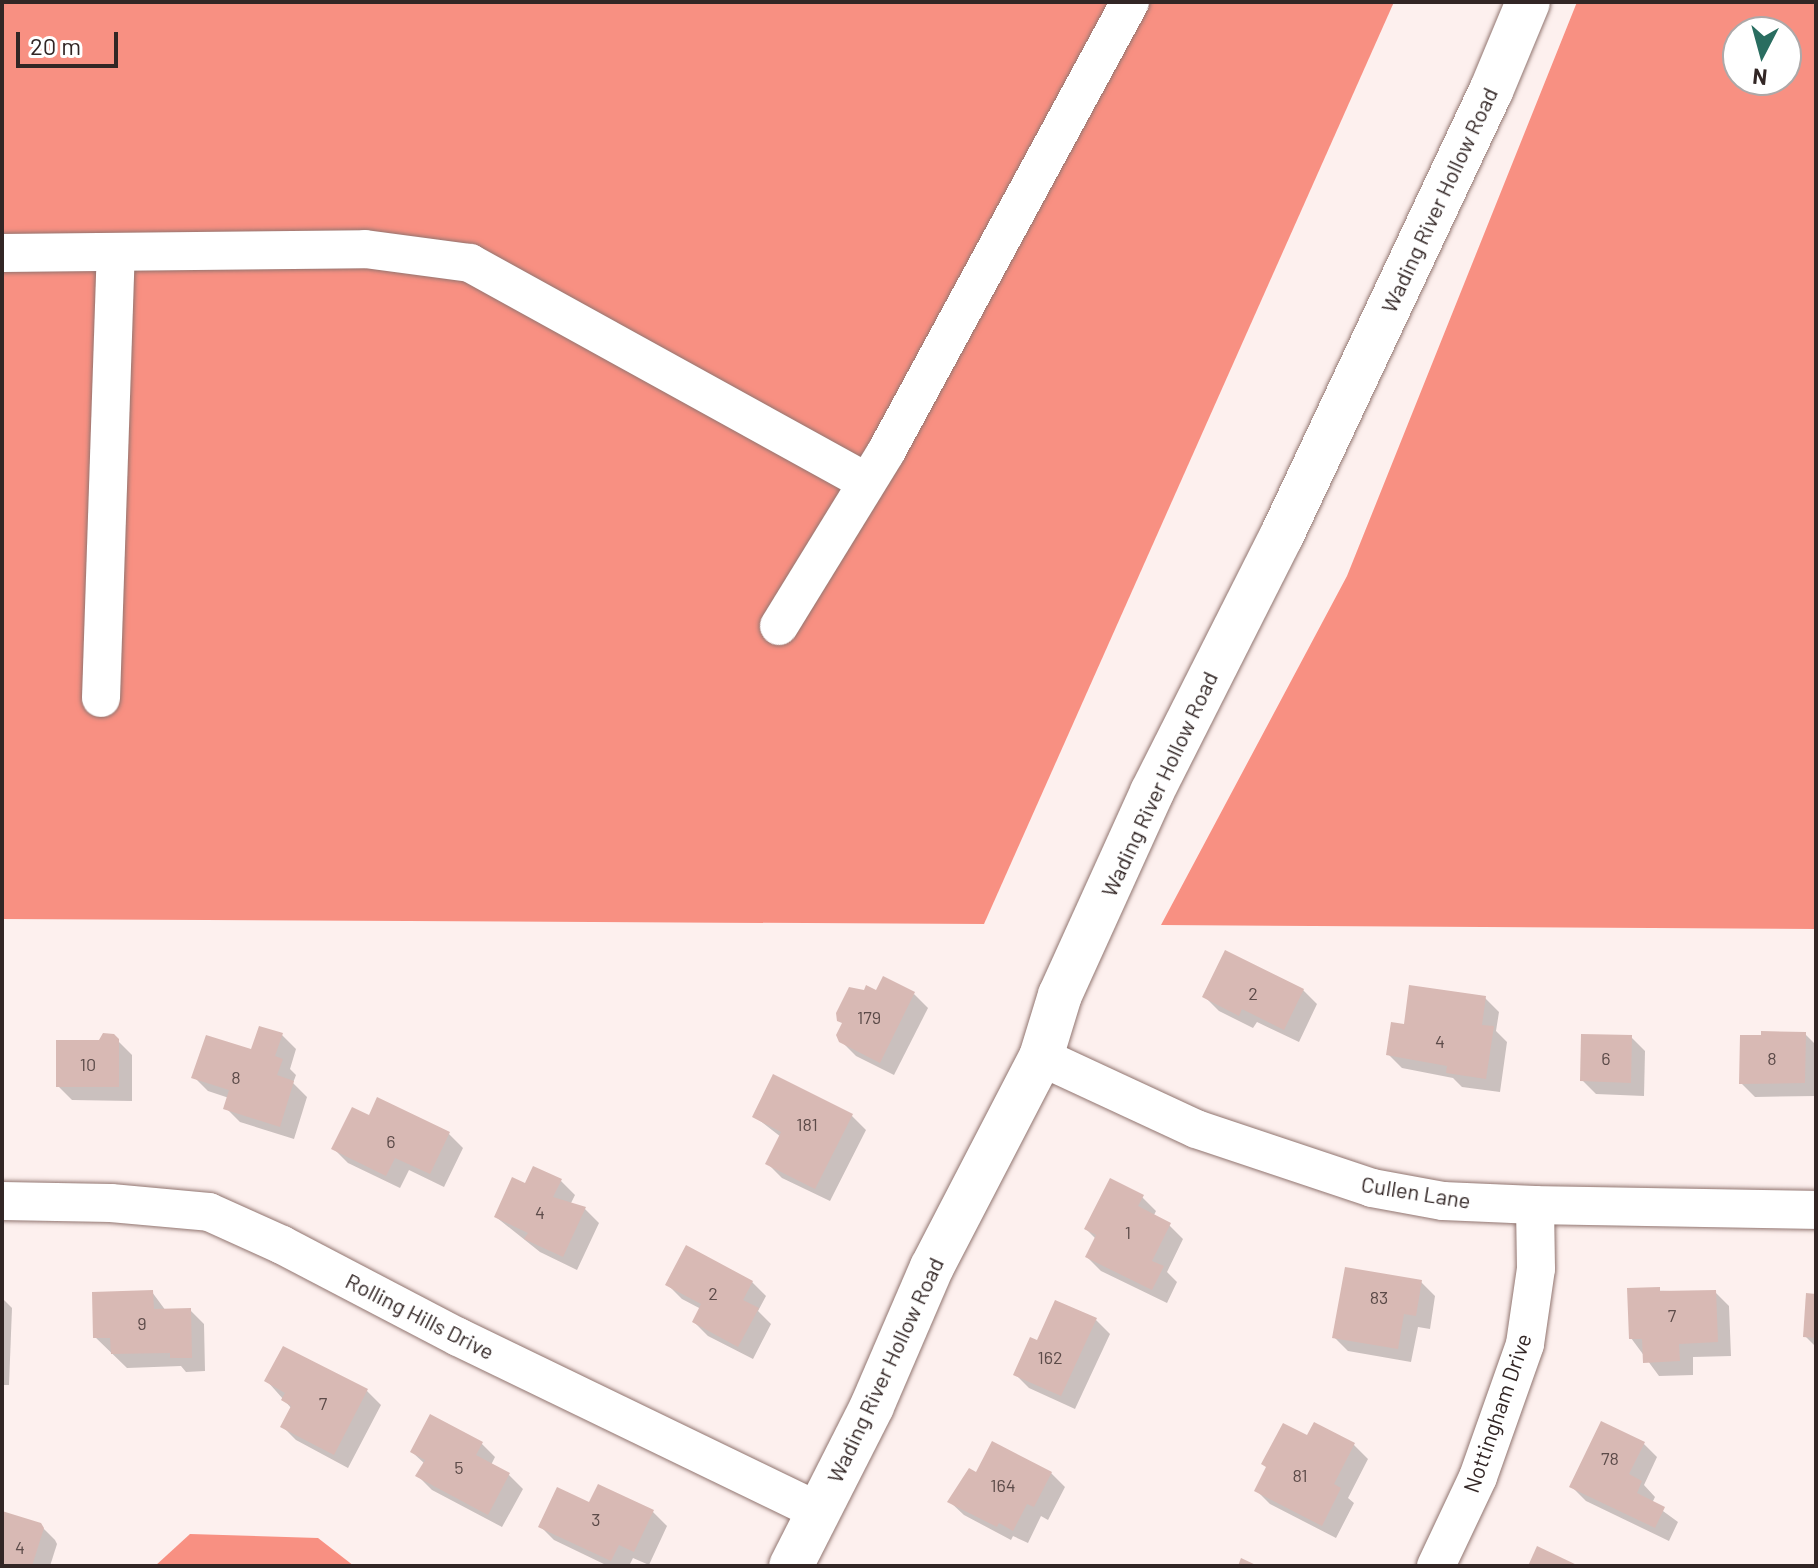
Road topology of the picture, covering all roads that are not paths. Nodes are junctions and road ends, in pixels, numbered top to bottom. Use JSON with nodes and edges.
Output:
{"nodes":[{"id":1,"x":1130,"y":2,"type":"edge"},
{"id":2,"x":1528,"y":2,"type":"edge"},
{"id":3,"x":116,"y":252,"type":"junction"},
{"id":4,"x":2,"y":253,"type":"edge"},
{"id":5,"x":867,"y":482,"type":"junction"},
{"id":6,"x":779,"y":626,"type":"dead end"},
{"id":7,"x":101,"y":698,"type":"dead end"},
{"id":8,"x":1041,"y":1057,"type":"junction"},
{"id":9,"x":2,"y":1201,"type":"edge"},
{"id":10,"x":1535,"y":1205,"type":"junction"},
{"id":11,"x":1816,"y":1210,"type":"edge"},
{"id":12,"x":818,"y":1511,"type":"junction"},
{"id":13,"x":791,"y":1566,"type":"edge"},
{"id":14,"x":1436,"y":1566,"type":"edge"}],
"edges":[{"from":1,"to":5,"type":"street"},
{"from":2,"to":8,"type":"street","name":"Wading River Hollow Road"},
{"from":3,"to":4,"type":"street"},
{"from":3,"to":5,"type":"street"},
{"from":3,"to":7,"type":"street"},
{"from":5,"to":6,"type":"street"},
{"from":8,"to":10,"type":"street","name":"Cullen Lane"},
{"from":8,"to":12,"type":"street","name":"Wading River Hollow Road"},
{"from":9,"to":12,"type":"street","name":"Rolling Hills Drive"},
{"from":10,"to":11,"type":"street","name":"Cullen Lane"},
{"from":10,"to":14,"type":"street","name":"Nottingham Drive"},
{"from":12,"to":13,"type":"street","name":"Wading River Hollow Road"}]}
